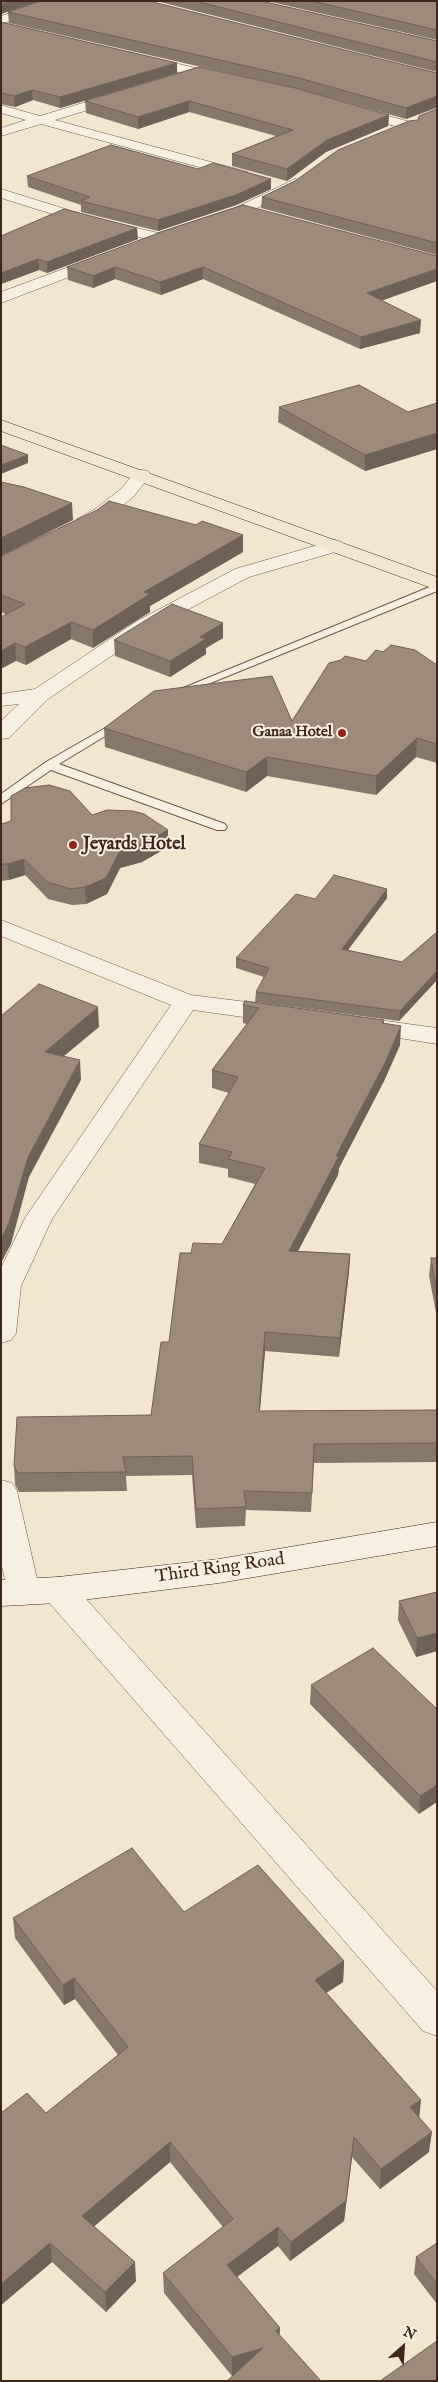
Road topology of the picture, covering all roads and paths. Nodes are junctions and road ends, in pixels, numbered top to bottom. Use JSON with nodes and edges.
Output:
{"nodes":[{"id":1,"x":60,"y":1,"type":"edge"},
{"id":2,"x":4,"y":26,"type":"edge"},
{"id":3,"x":131,"y":57,"type":"edge"},
{"id":4,"x":197,"y":73,"type":"junction"},
{"id":5,"x":170,"y":81,"type":"edge"},
{"id":6,"x":234,"y":81,"type":"edge"},
{"id":7,"x":133,"y":92,"type":"edge"},
{"id":8,"x":343,"y":108,"type":"edge"},
{"id":9,"x":1,"y":109,"type":"edge"},
{"id":10,"x":429,"y":116,"type":"edge"},
{"id":11,"x":40,"y":119,"type":"junction"},
{"id":12,"x":405,"y":126,"type":"junction"},
{"id":13,"x":1,"y":132,"type":"edge"},
{"id":14,"x":388,"y":133,"type":"edge"},
{"id":15,"x":437,"y":133,"type":"edge"},
{"id":16,"x":309,"y":173,"type":"edge"},
{"id":17,"x":289,"y":188,"type":"junction"},
{"id":18,"x":1,"y":194,"type":"edge"},
{"id":19,"x":242,"y":210,"type":"junction"},
{"id":20,"x":261,"y":214,"type":"edge"},
{"id":21,"x":159,"y":238,"type":"junction"},
{"id":22,"x":133,"y":248,"type":"edge"},
{"id":23,"x":115,"y":255,"type":"edge"},
{"id":24,"x":9,"y":290,"type":"edge"},
{"id":25,"x":1,"y":298,"type":"edge"},
{"id":26,"x":1,"y":425,"type":"edge"},
{"id":27,"x":142,"y":475,"type":"junction"},
{"id":28,"x":68,"y":530,"type":"edge"},
{"id":29,"x":335,"y":546,"type":"junction"},
{"id":30,"x":437,"y":585,"type":"edge"},
{"id":31,"x":41,"y":695,"type":"junction"},
{"id":32,"x":168,"y":696,"type":"edge"},
{"id":33,"x":1,"y":700,"type":"edge"},
{"id":34,"x":134,"y":714,"type":"edge"},
{"id":35,"x":1,"y":734,"type":"edge"},
{"id":36,"x":50,"y":765,"type":"junction"},
{"id":37,"x":1,"y":800,"type":"edge"},
{"id":38,"x":221,"y":827,"type":"dead end"},
{"id":39,"x":1,"y":927,"type":"edge"},
{"id":40,"x":186,"y":1002,"type":"junction"},
{"id":41,"x":302,"y":1017,"type":"edge"},
{"id":42,"x":340,"y":1022,"type":"edge"},
{"id":43,"x":437,"y":1036,"type":"edge"},
{"id":44,"x":1,"y":1333,"type":"edge"},
{"id":45,"x":1,"y":1491,"type":"edge"},
{"id":46,"x":437,"y":1534,"type":"edge"},
{"id":47,"x":28,"y":1592,"type":"edge"},
{"id":48,"x":437,"y":2019,"type":"edge"}],
"edges":[{"from":1,"to":2,"type":"street"},
{"from":3,"to":4,"type":"street"},
{"from":4,"to":5,"type":"street"},
{"from":4,"to":6,"type":"street"},
{"from":7,"to":11,"type":"street"},
{"from":8,"to":12,"type":"street"},
{"from":9,"to":11,"type":"street"},
{"from":10,"to":12,"type":"street"},
{"from":11,"to":13,"type":"street"},
{"from":11,"to":17,"type":"street"},
{"from":12,"to":14,"type":"street"},
{"from":12,"to":15,"type":"street"},
{"from":16,"to":17,"type":"street"},
{"from":17,"to":19,"type":"street"},
{"from":18,"to":21,"type":"street"},
{"from":19,"to":20,"type":"street"},
{"from":19,"to":21,"type":"street"},
{"from":21,"to":22,"type":"street"},
{"from":23,"to":24,"type":"street"},
{"from":24,"to":25,"type":"street"},
{"from":26,"to":27,"type":"highway"},
{"from":27,"to":28,"type":"street"},
{"from":27,"to":29,"type":"highway"},
{"from":29,"to":30,"type":"highway"},
{"from":29,"to":31,"type":"street"},
{"from":30,"to":32,"type":"lane"},
{"from":31,"to":33,"type":"street"},
{"from":31,"to":35,"type":"street"},
{"from":34,"to":36,"type":"lane"},
{"from":36,"to":37,"type":"lane"},
{"from":36,"to":38,"type":"lane"},
{"from":39,"to":40,"type":"street"},
{"from":40,"to":41,"type":"street"},
{"from":40,"to":44,"type":"street"},
{"from":42,"to":43,"type":"street"},
{"from":45,"to":47,"type":"street"},
{"from":46,"to":47,"type":"street","name":"Third Ring Road"},
{"from":47,"to":48,"type":"street"}]}
